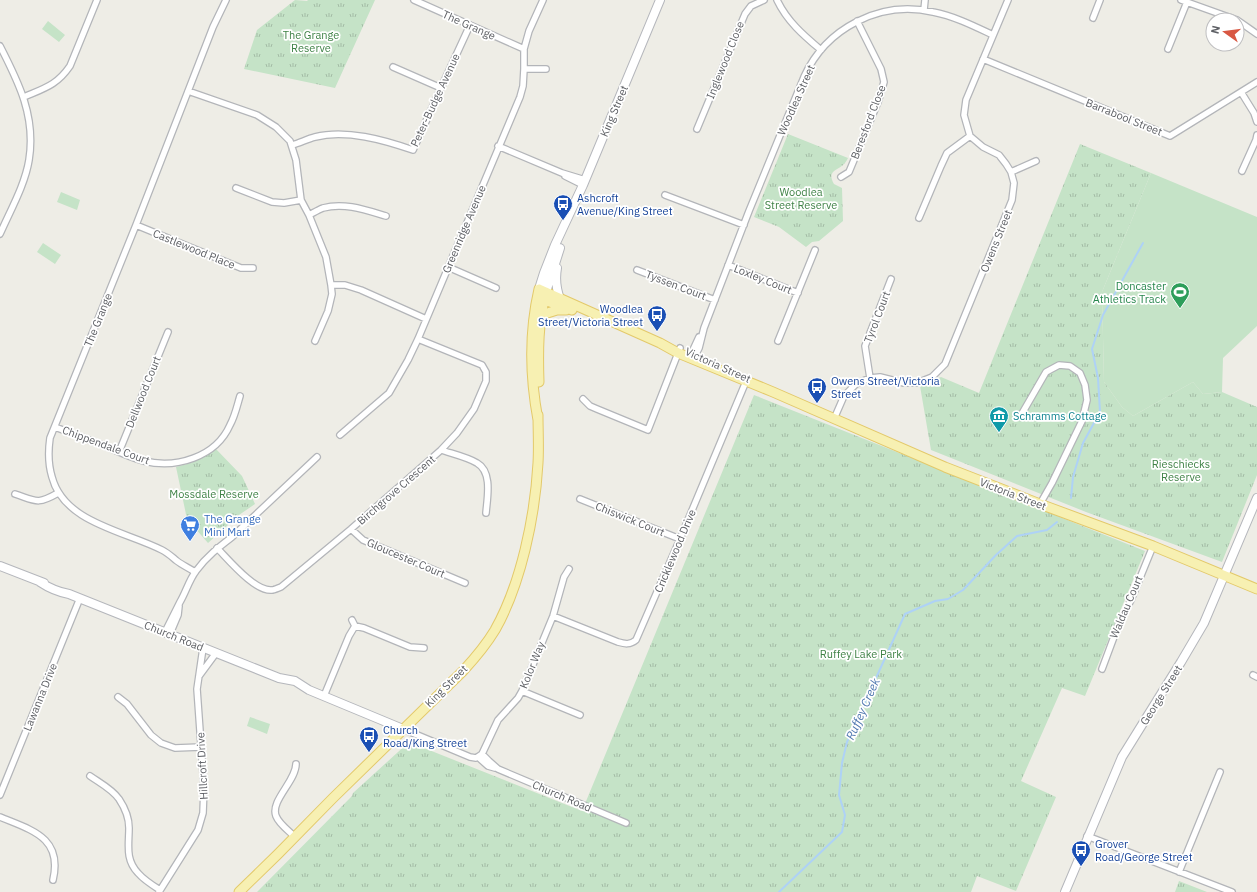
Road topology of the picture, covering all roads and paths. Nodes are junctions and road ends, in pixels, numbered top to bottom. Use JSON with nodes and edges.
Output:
{"nodes":[{"id":1,"x":97,"y":0,"type":"edge"},
{"id":2,"x":226,"y":0,"type":"edge"},
{"id":3,"x":414,"y":0,"type":"edge"},
{"id":4,"x":543,"y":0,"type":"edge"},
{"id":5,"x":660,"y":0,"type":"edge"},
{"id":6,"x":764,"y":0,"type":"edge"},
{"id":7,"x":777,"y":0,"type":"edge"},
{"id":8,"x":926,"y":0,"type":"edge"},
{"id":9,"x":1008,"y":0,"type":"edge"},
{"id":10,"x":1100,"y":0,"type":"edge"},
{"id":11,"x":1184,"y":1,"type":"edge"},
{"id":12,"x":924,"y":10,"type":"junction"},
{"id":13,"x":1215,"y":12,"type":"edge"},
{"id":14,"x":1093,"y":18,"type":"dead end"},
{"id":15,"x":858,"y":21,"type":"junction"},
{"id":16,"x":470,"y":25,"type":"junction"},
{"id":17,"x":1245,"y":25,"type":"edge"},
{"id":18,"x":1257,"y":34,"type":"edge"},
{"id":19,"x":993,"y":35,"type":"junction"},
{"id":20,"x":0,"y":46,"type":"edge"},
{"id":21,"x":524,"y":49,"type":"junction"},
{"id":22,"x":821,"y":50,"type":"junction"},
{"id":23,"x":1168,"y":50,"type":"dead end"},
{"id":24,"x":983,"y":59,"type":"junction"},
{"id":25,"x":393,"y":67,"type":"dead end"},
{"id":26,"x":524,"y":69,"type":"junction"},
{"id":27,"x":546,"y":69,"type":"dead end"},
{"id":28,"x":1257,"y":82,"type":"edge"},
{"id":29,"x":441,"y":88,"type":"junction"},
{"id":30,"x":188,"y":91,"type":"junction"},
{"id":31,"x":1241,"y":92,"type":"junction"},
{"id":32,"x":24,"y":97,"type":"junction"},
{"id":33,"x":1257,"y":122,"type":"edge"},
{"id":34,"x":697,"y":129,"type":"dead end"},
{"id":35,"x":970,"y":136,"type":"junction"},
{"id":36,"x":1257,"y":136,"type":"edge"},
{"id":37,"x":292,"y":145,"type":"junction"},
{"id":38,"x":498,"y":146,"type":"junction"},
{"id":39,"x":1036,"y":161,"type":"dead end"},
{"id":40,"x":1242,"y":171,"type":"dead end"},
{"id":41,"x":1011,"y":172,"type":"junction"},
{"id":42,"x":841,"y":177,"type":"dead end"},
{"id":43,"x":584,"y":183,"type":"junction"},
{"id":44,"x":236,"y":188,"type":"dead end"},
{"id":45,"x":665,"y":195,"type":"dead end"},
{"id":46,"x":301,"y":200,"type":"junction"},
{"id":47,"x":309,"y":215,"type":"junction"},
{"id":48,"x":386,"y":216,"type":"dead end"},
{"id":49,"x":919,"y":218,"type":"dead end"},
{"id":50,"x":567,"y":222,"type":"junction"},
{"id":51,"x":136,"y":225,"type":"junction"},
{"id":52,"x":744,"y":225,"type":"junction"},
{"id":53,"x":0,"y":234,"type":"edge"},
{"id":54,"x":562,"y":241,"type":"junction"},
{"id":55,"x":815,"y":250,"type":"dead end"},
{"id":56,"x":728,"y":265,"type":"junction"},
{"id":57,"x":448,"y":267,"type":"junction"},
{"id":58,"x":253,"y":268,"type":"dead end"},
{"id":59,"x":636,"y":270,"type":"dead end"},
{"id":60,"x":891,"y":279,"type":"dead end"},
{"id":61,"x":331,"y":285,"type":"junction"},
{"id":62,"x":496,"y":288,"type":"dead end"},
{"id":63,"x":798,"y":293,"type":"junction"},
{"id":64,"x":542,"y":294,"type":"junction"},
{"id":65,"x":560,"y":299,"type":"junction"},
{"id":66,"x":715,"y":300,"type":"junction"},
{"id":67,"x":571,"y":310,"type":"junction"},
{"id":68,"x":541,"y":315,"type":"junction"},
{"id":69,"x":426,"y":319,"type":"junction"},
{"id":70,"x":168,"y":332,"type":"dead end"},
{"id":71,"x":644,"y":336,"type":"junction"},
{"id":72,"x":418,"y":339,"type":"junction"},
{"id":73,"x":315,"y":341,"type":"dead end"},
{"id":74,"x":778,"y":341,"type":"dead end"},
{"id":75,"x":679,"y":351,"type":"junction"},
{"id":76,"x":693,"y":355,"type":"junction"},
{"id":77,"x":870,"y":378,"type":"junction"},
{"id":78,"x":747,"y":380,"type":"junction"},
{"id":79,"x":240,"y":396,"type":"dead end"},
{"id":80,"x":582,"y":400,"type":"dead end"},
{"id":81,"x":1020,"y":417,"type":"dead end"},
{"id":82,"x":538,"y":420,"type":"junction"},
{"id":83,"x":834,"y":420,"type":"junction"},
{"id":84,"x":56,"y":427,"type":"junction"},
{"id":85,"x":340,"y":435,"type":"dead end"},
{"id":86,"x":442,"y":450,"type":"junction"},
{"id":87,"x":119,"y":452,"type":"junction"},
{"id":88,"x":316,"y":457,"type":"dead end"},
{"id":89,"x":15,"y":494,"type":"dead end"},
{"id":90,"x":58,"y":494,"type":"junction"},
{"id":91,"x":580,"y":499,"type":"dead end"},
{"id":92,"x":1257,"y":500,"type":"edge"},
{"id":93,"x":1040,"y":504,"type":"junction"},
{"id":94,"x":486,"y":513,"type":"dead end"},
{"id":95,"x":351,"y":529,"type":"junction"},
{"id":96,"x":680,"y":540,"type":"junction"},
{"id":97,"x":1152,"y":546,"type":"junction"},
{"id":98,"x":217,"y":548,"type":"junction"},
{"id":99,"x":0,"y":566,"type":"edge"},
{"id":100,"x":568,"y":569,"type":"dead end"},
{"id":101,"x":195,"y":572,"type":"junction"},
{"id":102,"x":1224,"y":576,"type":"junction"},
{"id":103,"x":465,"y":583,"type":"dead end"},
{"id":104,"x":1257,"y":589,"type":"edge"},
{"id":105,"x":80,"y":598,"type":"junction"},
{"id":106,"x":553,"y":616,"type":"junction"},
{"id":107,"x":352,"y":620,"type":"dead end"},
{"id":108,"x":355,"y":626,"type":"junction"},
{"id":109,"x":168,"y":633,"type":"junction"},
{"id":110,"x":203,"y":648,"type":"junction"},
{"id":111,"x":424,"y":648,"type":"dead end"},
{"id":112,"x":216,"y":652,"type":"junction"},
{"id":113,"x":1102,"y":669,"type":"dead end"},
{"id":114,"x":199,"y":676,"type":"junction"},
{"id":115,"x":522,"y":691,"type":"junction"},
{"id":116,"x":324,"y":696,"type":"junction"},
{"id":117,"x":118,"y":697,"type":"dead end"},
{"id":118,"x":580,"y":715,"type":"dead end"},
{"id":119,"x":403,"y":729,"type":"junction"},
{"id":120,"x":201,"y":747,"type":"junction"},
{"id":121,"x":480,"y":756,"type":"junction"},
{"id":122,"x":296,"y":764,"type":"dead end"},
{"id":123,"x":1220,"y":772,"type":"dead end"},
{"id":124,"x":90,"y":776,"type":"dead end"},
{"id":125,"x":0,"y":795,"type":"edge"},
{"id":126,"x":0,"y":817,"type":"edge"},
{"id":127,"x":626,"y":823,"type":"dead end"},
{"id":128,"x":1087,"y":836,"type":"junction"},
{"id":129,"x":295,"y":837,"type":"junction"},
{"id":130,"x":1179,"y":872,"type":"junction"},
{"id":131,"x":53,"y":880,"type":"dead end"},
{"id":132,"x":159,"y":891,"type":"edge"},
{"id":133,"x":239,"y":892,"type":"edge"},
{"id":134,"x":1064,"y":892,"type":"edge"},
{"id":135,"x":1232,"y":892,"type":"edge"}],
"edges":[{"from":1,"to":32,"type":"street"},
{"from":2,"to":30,"type":"street","name":"The Grange"},
{"from":3,"to":16,"type":"street","name":"The Grange"},
{"from":4,"to":21,"type":"street","name":"Greenridge Avenue"},
{"from":5,"to":43,"type":"main road","name":"King Street"},
{"from":6,"to":34,"type":"street","name":"Inglewood Close"},
{"from":7,"to":22,"type":"street"},
{"from":8,"to":12,"type":"street"},
{"from":9,"to":19,"type":"street"},
{"from":10,"to":14,"type":"street"},
{"from":11,"to":13,"type":"street"},
{"from":11,"to":23,"type":"street"},
{"from":12,"to":15,"type":"street","name":"Woodlea Street"},
{"from":12,"to":19,"type":"street","name":"Woodlea Street"},
{"from":15,"to":22,"type":"street","name":"Woodlea Street"},
{"from":15,"to":42,"type":"street","name":"Beresford Close"},
{"from":16,"to":21,"type":"street","name":"The Grange"},
{"from":16,"to":29,"type":"street","name":"Peter-Budge Avenue"},
{"from":17,"to":18,"type":"street"},
{"from":19,"to":24,"type":"street"},
{"from":20,"to":32,"type":"street"},
{"from":21,"to":26,"type":"street","name":"Greenridge Avenue"},
{"from":22,"to":52,"type":"street","name":"Woodlea Street"},
{"from":24,"to":31,"type":"street","name":"Barrabool Street"},
{"from":24,"to":35,"type":"street"},
{"from":25,"to":29,"type":"street"},
{"from":26,"to":27,"type":"street"},
{"from":26,"to":38,"type":"street","name":"Greenridge Avenue"},
{"from":28,"to":31,"type":"street","name":"Barrabool Street"},
{"from":29,"to":37,"type":"street","name":"Peter-Budge Avenue"},
{"from":30,"to":37,"type":"street"},
{"from":30,"to":51,"type":"street","name":"The Grange"},
{"from":31,"to":33,"type":"street"},
{"from":32,"to":53,"type":"street"},
{"from":35,"to":41,"type":"street","name":"Owens Street"},
{"from":35,"to":49,"type":"street"},
{"from":36,"to":40,"type":"street"},
{"from":37,"to":46,"type":"street"},
{"from":38,"to":43,"type":"street"},
{"from":38,"to":57,"type":"street","name":"Greenridge Avenue"},
{"from":39,"to":41,"type":"street"},
{"from":41,"to":77,"type":"street","name":"Owens Street"},
{"from":43,"to":50,"type":"main road","name":"King Street"},
{"from":44,"to":46,"type":"street"},
{"from":45,"to":52,"type":"street"},
{"from":46,"to":47,"type":"street"},
{"from":47,"to":48,"type":"street"},
{"from":47,"to":61,"type":"street"},
{"from":50,"to":54,"type":"main road","name":"King Street"},
{"from":50,"to":64,"type":"main road","name":"King Street"},
{"from":51,"to":58,"type":"street","name":"Castlewood Place"},
{"from":51,"to":84,"type":"street","name":"The Grange"},
{"from":52,"to":56,"type":"street","name":"Woodlea Street"},
{"from":54,"to":64,"type":"main road","name":"King Street"},
{"from":54,"to":65,"type":"main road"},
{"from":55,"to":63,"type":"street","name":"Loxley Court"},
{"from":56,"to":63,"type":"street","name":"Loxley Court"},
{"from":56,"to":66,"type":"street","name":"Woodlea Street"},
{"from":57,"to":62,"type":"street"},
{"from":57,"to":69,"type":"street","name":"Greenridge Avenue"},
{"from":59,"to":66,"type":"street","name":"Tyssen Court"},
{"from":60,"to":77,"type":"street","name":"Tyrol Court"},
{"from":61,"to":69,"type":"street"},
{"from":61,"to":73,"type":"street"},
{"from":63,"to":74,"type":"street","name":"Loxley Court"},
{"from":64,"to":65,"type":"main road","name":"Victoria Street"},
{"from":64,"to":67,"type":"main road","name":"Victoria Street"},
{"from":64,"to":68,"type":"main road","name":"King Street"},
{"from":64,"to":82,"type":"main road","name":"King Street"},
{"from":65,"to":71,"type":"main road","name":"Victoria Street"},
{"from":66,"to":76,"type":"street","name":"Woodlea Street"},
{"from":67,"to":68,"type":"main road"},
{"from":67,"to":71,"type":"main road","name":"Victoria Street"},
{"from":68,"to":82,"type":"main road","name":"King Street"},
{"from":69,"to":72,"type":"street","name":"Greenridge Avenue"},
{"from":70,"to":87,"type":"street","name":"Dellwood Court"},
{"from":71,"to":75,"type":"main road","name":"Victoria Street"},
{"from":72,"to":85,"type":"street","name":"Greenridge Avenue"},
{"from":72,"to":86,"type":"street","name":"Birchgrove Crescent"},
{"from":75,"to":76,"type":"main road","name":"Victoria Street"},
{"from":75,"to":80,"type":"street"},
{"from":76,"to":78,"type":"main road","name":"Victoria Street"},
{"from":77,"to":83,"type":"street"},
{"from":78,"to":83,"type":"main road","name":"Victoria Street"},
{"from":78,"to":96,"type":"street","name":"Cricklewood Drive"},
{"from":79,"to":87,"type":"street","name":"Chippendale Court"},
{"from":81,"to":93,"type":"street"},
{"from":82,"to":119,"type":"main road","name":"King Street"},
{"from":83,"to":93,"type":"main road","name":"Victoria Street"},
{"from":84,"to":87,"type":"street","name":"Chippendale Court"},
{"from":84,"to":90,"type":"street","name":"The Grange"},
{"from":86,"to":94,"type":"street"},
{"from":86,"to":95,"type":"street","name":"Birchgrove Crescent"},
{"from":88,"to":98,"type":"street"},
{"from":89,"to":90,"type":"street"},
{"from":90,"to":101,"type":"street","name":"The Grange"},
{"from":91,"to":96,"type":"street","name":"Chiswick Court"},
{"from":92,"to":102,"type":"main road","name":"George Street"},
{"from":93,"to":97,"type":"main road","name":"Victoria Street"},
{"from":95,"to":98,"type":"street","name":"Birchgrove Crescent"},
{"from":95,"to":103,"type":"street","name":"Gloucester Court"},
{"from":96,"to":106,"type":"street","name":"Cricklewood Drive"},
{"from":97,"to":102,"type":"main road","name":"Victoria Street"},
{"from":97,"to":113,"type":"street","name":"Waldau Court"},
{"from":98,"to":101,"type":"street"},
{"from":99,"to":105,"type":"main road","name":"Church Road"},
{"from":100,"to":106,"type":"street","name":"Kolor Way"},
{"from":101,"to":109,"type":"street"},
{"from":102,"to":104,"type":"main road","name":"Victoria Street"},
{"from":102,"to":128,"type":"main road","name":"George Street"},
{"from":105,"to":109,"type":"main road","name":"Church Road"},
{"from":105,"to":125,"type":"street","name":"Lawanna Drive"},
{"from":106,"to":115,"type":"street","name":"Kolor Way"},
{"from":107,"to":108,"type":"street"},
{"from":108,"to":111,"type":"street"},
{"from":108,"to":116,"type":"street"},
{"from":109,"to":110,"type":"main road","name":"Church Road"},
{"from":110,"to":112,"type":"main road","name":"Church Road"},
{"from":110,"to":114,"type":"street","name":"Hillcroft Drive"},
{"from":112,"to":114,"type":"street"},
{"from":112,"to":116,"type":"main road","name":"Church Road"},
{"from":114,"to":120,"type":"street","name":"Hillcroft Drive"},
{"from":115,"to":118,"type":"street"},
{"from":115,"to":121,"type":"street","name":"Kolor Way"},
{"from":116,"to":119,"type":"main road","name":"Church Road"},
{"from":117,"to":120,"type":"street"},
{"from":119,"to":121,"type":"street","name":"Church Road"},
{"from":119,"to":129,"type":"main road","name":"King Street"},
{"from":120,"to":132,"type":"street","name":"Hillcroft Drive"},
{"from":121,"to":127,"type":"street","name":"Church Road"},
{"from":122,"to":129,"type":"street"},
{"from":123,"to":130,"type":"street"},
{"from":124,"to":132,"type":"street"},
{"from":126,"to":131,"type":"street"},
{"from":128,"to":130,"type":"street"},
{"from":128,"to":134,"type":"main road","name":"George Street"},
{"from":129,"to":133,"type":"main road","name":"King Street"},
{"from":130,"to":135,"type":"street"}]}
